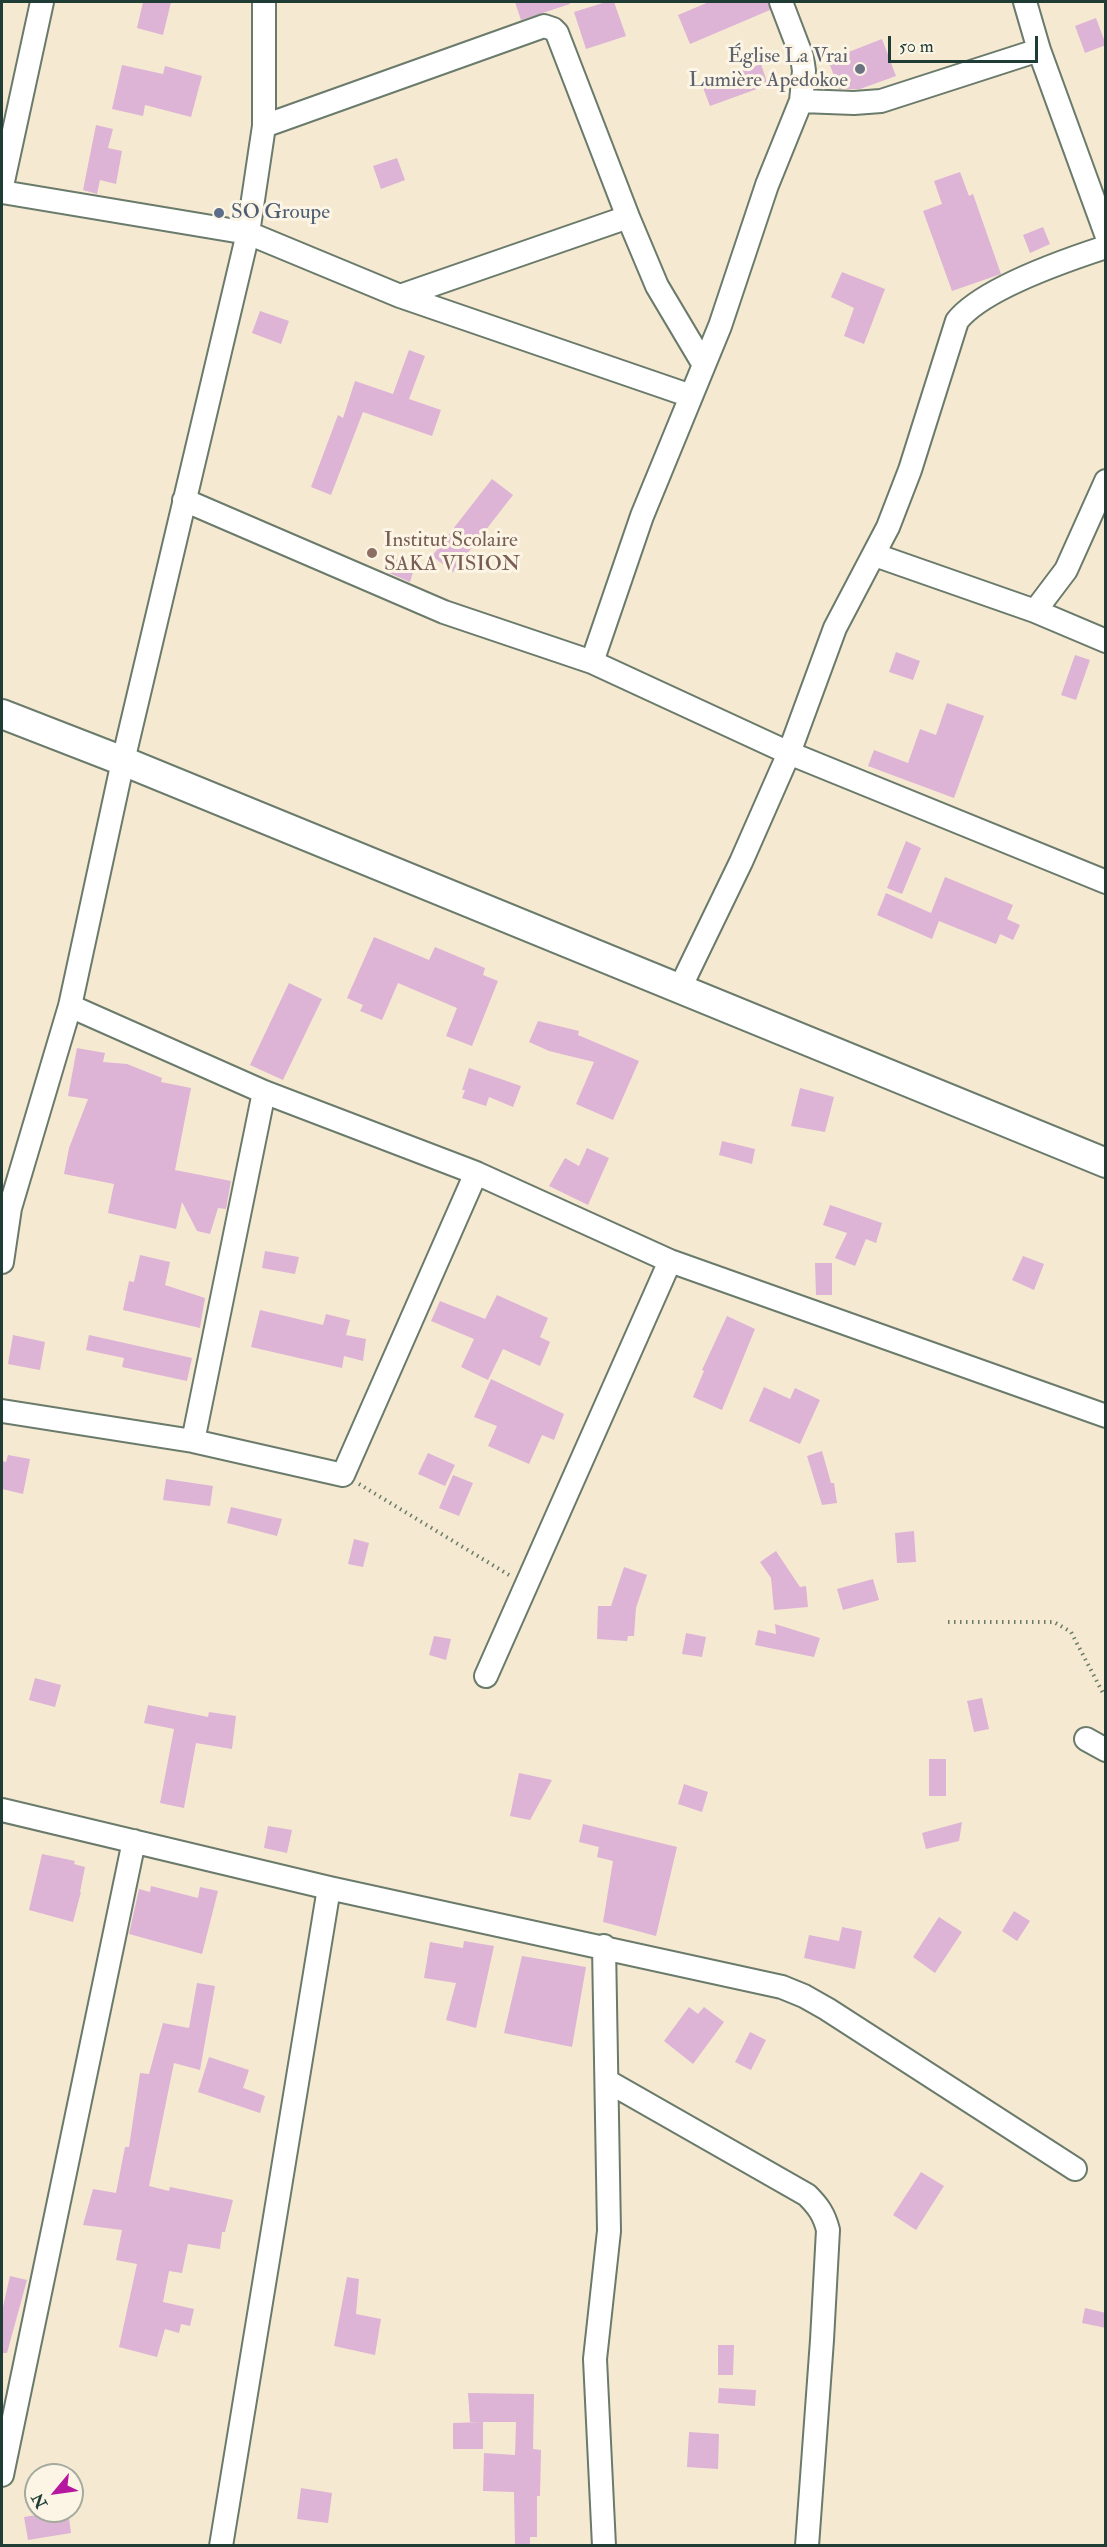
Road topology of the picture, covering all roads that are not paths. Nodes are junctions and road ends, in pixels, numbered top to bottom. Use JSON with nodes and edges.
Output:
{"nodes":[{"id":1,"x":42,"y":2,"type":"edge"},
{"id":2,"x":264,"y":2,"type":"edge"},
{"id":3,"x":781,"y":2,"type":"edge"},
{"id":4,"x":1025,"y":2,"type":"edge"},
{"id":5,"x":1039,"y":50,"type":"junction"},
{"id":6,"x":801,"y":101,"type":"junction"},
{"id":7,"x":264,"y":126,"type":"junction"},
{"id":8,"x":7,"y":130,"type":"edge"},
{"id":9,"x":2,"y":186,"type":"edge"},
{"id":10,"x":2,"y":192,"type":"edge"},
{"id":11,"x":628,"y":217,"type":"junction"},
{"id":12,"x":248,"y":233,"type":"junction"},
{"id":13,"x":1106,"y":234,"type":"edge"},
{"id":14,"x":1106,"y":247,"type":"edge"},
{"id":15,"x":400,"y":296,"type":"junction"},
{"id":16,"x":704,"y":364,"type":"junction"},
{"id":17,"x":691,"y":396,"type":"junction"},
{"id":18,"x":1106,"y":481,"type":"edge"},
{"id":19,"x":184,"y":500,"type":"junction"},
{"id":20,"x":875,"y":555,"type":"junction"},
{"id":21,"x":1035,"y":611,"type":"junction"},
{"id":22,"x":1106,"y":641,"type":"edge"},
{"id":23,"x":592,"y":662,"type":"junction"},
{"id":24,"x":2,"y":714,"type":"edge"},
{"id":25,"x":789,"y":753,"type":"junction"},
{"id":26,"x":123,"y":761,"type":"junction"},
{"id":27,"x":1106,"y":882,"type":"edge"},
{"id":28,"x":681,"y":988,"type":"junction"},
{"id":29,"x":70,"y":1006,"type":"junction"},
{"id":30,"x":264,"y":1092,"type":"junction"},
{"id":31,"x":1106,"y":1163,"type":"edge"},
{"id":32,"x":476,"y":1173,"type":"junction"},
{"id":33,"x":670,"y":1261,"type":"junction"},
{"id":34,"x":2,"y":1262,"type":"edge"},
{"id":35,"x":2,"y":1411,"type":"edge"},
{"id":36,"x":1106,"y":1416,"type":"edge"},
{"id":37,"x":193,"y":1441,"type":"junction"},
{"id":38,"x":486,"y":1676,"type":"dead end"},
{"id":39,"x":1086,"y":1739,"type":"dead end"},
{"id":40,"x":1106,"y":1750,"type":"edge"},
{"id":41,"x":2,"y":1810,"type":"edge"},
{"id":42,"x":134,"y":1841,"type":"junction"},
{"id":43,"x":329,"y":1888,"type":"junction"},
{"id":44,"x":604,"y":1946,"type":"junction"},
{"id":45,"x":607,"y":2081,"type":"junction"},
{"id":46,"x":1075,"y":2169,"type":"dead end"},
{"id":47,"x":2,"y":2475,"type":"edge"},
{"id":48,"x":221,"y":2546,"type":"edge"},
{"id":49,"x":604,"y":2546,"type":"edge"},
{"id":50,"x":807,"y":2546,"type":"edge"}],
"edges":[{"from":1,"to":8,"type":"street"},
{"from":2,"to":7,"type":"street"},
{"from":3,"to":6,"type":"street"},
{"from":4,"to":5,"type":"street"},
{"from":5,"to":6,"type":"street"},
{"from":5,"to":13,"type":"street"},
{"from":6,"to":16,"type":"street"},
{"from":7,"to":11,"type":"street"},
{"from":7,"to":12,"type":"street"},
{"from":8,"to":9,"type":"street"},
{"from":10,"to":12,"type":"street"},
{"from":11,"to":15,"type":"street"},
{"from":11,"to":16,"type":"street"},
{"from":12,"to":15,"type":"street"},
{"from":12,"to":19,"type":"street"},
{"from":14,"to":20,"type":"street"},
{"from":15,"to":17,"type":"street"},
{"from":16,"to":17,"type":"street"},
{"from":17,"to":23,"type":"street"},
{"from":18,"to":21,"type":"street"},
{"from":19,"to":23,"type":"street"},
{"from":19,"to":26,"type":"street"},
{"from":20,"to":21,"type":"street"},
{"from":20,"to":25,"type":"street"},
{"from":21,"to":22,"type":"street"},
{"from":23,"to":25,"type":"street"},
{"from":24,"to":26,"type":"street"},
{"from":25,"to":27,"type":"street"},
{"from":25,"to":28,"type":"street"},
{"from":26,"to":28,"type":"street"},
{"from":26,"to":29,"type":"street"},
{"from":28,"to":31,"type":"street"},
{"from":29,"to":30,"type":"street"},
{"from":29,"to":34,"type":"street"},
{"from":30,"to":32,"type":"street"},
{"from":30,"to":37,"type":"street"},
{"from":32,"to":33,"type":"street"},
{"from":32,"to":37,"type":"street"},
{"from":33,"to":36,"type":"street"},
{"from":33,"to":38,"type":"street"},
{"from":35,"to":37,"type":"street"},
{"from":39,"to":40,"type":"street"},
{"from":41,"to":42,"type":"street"},
{"from":42,"to":43,"type":"street"},
{"from":42,"to":47,"type":"street"},
{"from":43,"to":44,"type":"street"},
{"from":43,"to":48,"type":"street"},
{"from":44,"to":45,"type":"street"},
{"from":44,"to":46,"type":"street"},
{"from":45,"to":49,"type":"street"},
{"from":45,"to":50,"type":"street"}]}
